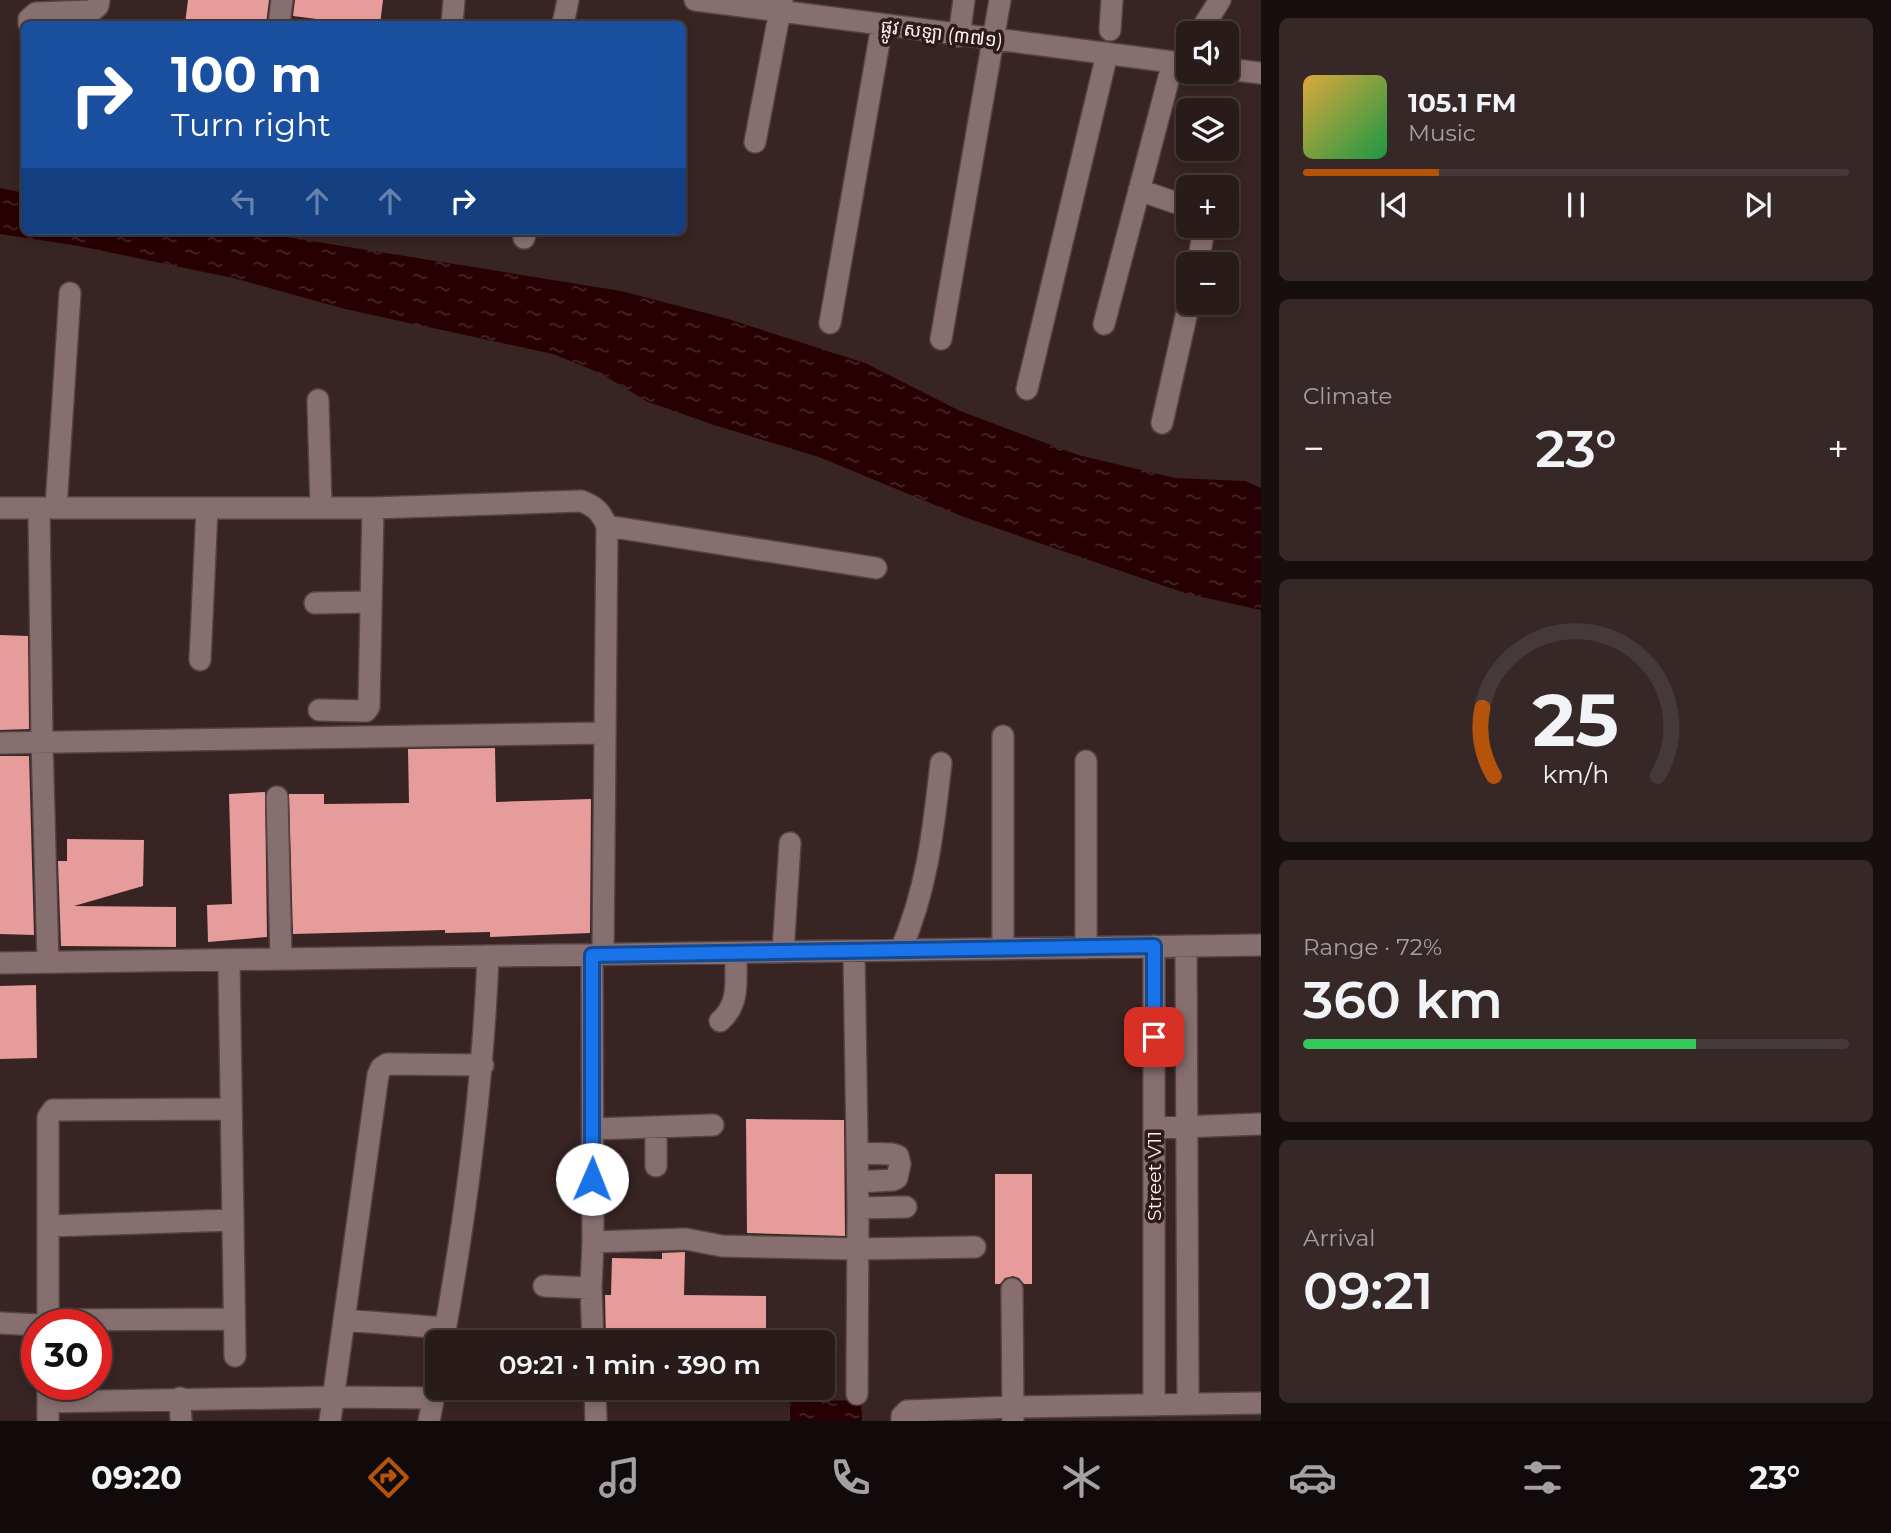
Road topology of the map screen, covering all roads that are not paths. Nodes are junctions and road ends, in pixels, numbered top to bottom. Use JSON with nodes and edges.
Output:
{"nodes":[{"id":1,"x":99,"y":0,"type":"edge"},
{"id":2,"x":282,"y":0,"type":"edge"},
{"id":3,"x":454,"y":0,"type":"edge"},
{"id":4,"x":568,"y":0,"type":"edge"},
{"id":5,"x":695,"y":0,"type":"edge"},
{"id":6,"x":964,"y":0,"type":"edge"},
{"id":7,"x":1000,"y":0,"type":"edge"},
{"id":8,"x":1112,"y":0,"type":"edge"},
{"id":9,"x":1220,"y":0,"type":"edge"},
{"id":10,"x":781,"y":6,"type":"edge"},
{"id":11,"x":29,"y":21,"type":"edge"},
{"id":12,"x":279,"y":21,"type":"edge"},
{"id":13,"x":452,"y":21,"type":"edge"},
{"id":14,"x":564,"y":21,"type":"edge"},
{"id":15,"x":1207,"y":21,"type":"edge"},
{"id":16,"x":882,"y":25,"type":"junction"},
{"id":17,"x":1110,"y":30,"type":"dead end"},
{"id":18,"x":959,"y":36,"type":"junction"},
{"id":19,"x":994,"y":40,"type":"junction"},
{"id":20,"x":1107,"y":54,"type":"junction"},
{"id":21,"x":1176,"y":62,"type":"edge"},
{"id":22,"x":1239,"y":70,"type":"edge"},
{"id":23,"x":1261,"y":73,"type":"edge"},
{"id":24,"x":1176,"y":78,"type":"edge"},
{"id":25,"x":755,"y":142,"type":"dead end"},
{"id":26,"x":1139,"y":190,"type":"junction"},
{"id":27,"x":1176,"y":203,"type":"edge"},
{"id":28,"x":70,"y":293,"type":"dead end"},
{"id":29,"x":1186,"y":315,"type":"edge"},
{"id":30,"x":830,"y":323,"type":"dead end"},
{"id":31,"x":1104,"y":324,"type":"dead end"},
{"id":32,"x":940,"y":339,"type":"dead end"},
{"id":33,"x":1027,"y":389,"type":"dead end"},
{"id":34,"x":318,"y":400,"type":"dead end"},
{"id":35,"x":1161,"y":423,"type":"dead end"},
{"id":36,"x":0,"y":508,"type":"edge"},
{"id":37,"x":47,"y":508,"type":"junction"},
{"id":38,"x":321,"y":508,"type":"junction"},
{"id":39,"x":373,"y":508,"type":"junction"},
{"id":40,"x":207,"y":509,"type":"junction"},
{"id":41,"x":607,"y":526,"type":"junction"},
{"id":42,"x":876,"y":568,"type":"dead end"},
{"id":43,"x":372,"y":602,"type":"junction"},
{"id":44,"x":315,"y":603,"type":"dead end"},
{"id":45,"x":201,"y":660,"type":"dead end"},
{"id":46,"x":319,"y":710,"type":"dead end"},
{"id":47,"x":605,"y":733,"type":"junction"},
{"id":48,"x":1003,"y":736,"type":"dead end"},
{"id":49,"x":41,"y":741,"type":"junction"},
{"id":50,"x":0,"y":743,"type":"edge"},
{"id":51,"x":1086,"y":761,"type":"dead end"},
{"id":52,"x":941,"y":763,"type":"dead end"},
{"id":53,"x":277,"y":797,"type":"dead end"},
{"id":54,"x":790,"y":843,"type":"dead end"},
{"id":55,"x":1261,"y":945,"type":"edge"},
{"id":56,"x":1154,"y":946,"type":"junction"},
{"id":57,"x":1186,"y":946,"type":"junction"},
{"id":58,"x":1003,"y":948,"type":"junction"},
{"id":59,"x":1086,"y":948,"type":"junction"},
{"id":60,"x":901,"y":950,"type":"junction"},
{"id":61,"x":854,"y":951,"type":"junction"},
{"id":62,"x":783,"y":952,"type":"junction"},
{"id":63,"x":736,"y":953,"type":"junction"},
{"id":64,"x":597,"y":954,"type":"junction"},
{"id":65,"x":488,"y":956,"type":"junction"},
{"id":66,"x":281,"y":959,"type":"junction"},
{"id":67,"x":229,"y":960,"type":"junction"},
{"id":68,"x":48,"y":962,"type":"junction"},
{"id":69,"x":0,"y":963,"type":"edge"},
{"id":70,"x":720,"y":1021,"type":"dead end"},
{"id":71,"x":482,"y":1065,"type":"junction"},
{"id":72,"x":231,"y":1109,"type":"junction"},
{"id":73,"x":1261,"y":1124,"type":"edge"},
{"id":74,"x":713,"y":1125,"type":"dead end"},
{"id":75,"x":1187,"y":1127,"type":"junction"},
{"id":76,"x":656,"y":1128,"type":"junction"},
{"id":77,"x":1154,"y":1128,"type":"junction"},
{"id":78,"x":593,"y":1129,"type":"junction"},
{"id":79,"x":858,"y":1153,"type":"junction"},
{"id":80,"x":656,"y":1166,"type":"dead end"},
{"id":81,"x":883,"y":1181,"type":"junction"},
{"id":82,"x":858,"y":1182,"type":"junction"},
{"id":83,"x":858,"y":1208,"type":"junction"},
{"id":84,"x":233,"y":1220,"type":"junction"},
{"id":85,"x":49,"y":1226,"type":"junction"},
{"id":86,"x":593,"y":1242,"type":"junction"},
{"id":87,"x":975,"y":1247,"type":"dead end"},
{"id":88,"x":856,"y":1249,"type":"junction"},
{"id":89,"x":544,"y":1286,"type":"dead end"},
{"id":90,"x":591,"y":1288,"type":"junction"},
{"id":91,"x":1012,"y":1289,"type":"dead end"},
{"id":92,"x":1154,"y":1295,"type":"junction"},
{"id":93,"x":1188,"y":1296,"type":"junction"},
{"id":94,"x":46,"y":1309,"type":"edge"},
{"id":95,"x":234,"y":1319,"type":"junction"},
{"id":96,"x":344,"y":1320,"type":"junction"},
{"id":97,"x":112,"y":1322,"type":"edge"},
{"id":98,"x":0,"y":1323,"type":"edge"},
{"id":99,"x":21,"y":1323,"type":"edge"},
{"id":100,"x":445,"y":1330,"type":"edge"},
{"id":101,"x":593,"y":1330,"type":"edge"},
{"id":102,"x":425,"y":1332,"type":"edge"},
{"id":103,"x":235,"y":1356,"type":"dead end"},
{"id":104,"x":857,"y":1394,"type":"dead end"},
{"id":105,"x":334,"y":1397,"type":"junction"},
{"id":106,"x":180,"y":1398,"type":"junction"},
{"id":107,"x":425,"y":1398,"type":"edge"},
{"id":108,"x":433,"y":1400,"type":"edge"},
{"id":109,"x":595,"y":1400,"type":"edge"},
{"id":110,"x":48,"y":1402,"type":"edge"},
{"id":111,"x":1188,"y":1404,"type":"junction"},
{"id":112,"x":1261,"y":1404,"type":"edge"},
{"id":113,"x":1154,"y":1405,"type":"junction"},
{"id":114,"x":1075,"y":1413,"type":"edge"},
{"id":115,"x":1133,"y":1413,"type":"edge"},
{"id":116,"x":1216,"y":1413,"type":"edge"},
{"id":117,"x":1013,"y":1414,"type":"edge"},
{"id":118,"x":903,"y":1417,"type":"edge"},
{"id":119,"x":181,"y":1421,"type":"edge"},
{"id":120,"x":330,"y":1421,"type":"edge"},
{"id":121,"x":429,"y":1421,"type":"edge"},
{"id":122,"x":596,"y":1421,"type":"edge"}],
"edges":[{"from":1,"to":11,"type":"street"},
{"from":2,"to":12,"type":"street"},
{"from":3,"to":13,"type":"street"},
{"from":4,"to":14,"type":"street"},
{"from":5,"to":10,"type":"street","name":"ផ្លូវ សឡា (៣៧១)"},
{"from":6,"to":18,"type":"street"},
{"from":7,"to":19,"type":"street"},
{"from":8,"to":17,"type":"street"},
{"from":9,"to":15,"type":"street"},
{"from":10,"to":16,"type":"street","name":"ផ្លូវ សឡា (៣៧១)"},
{"from":10,"to":25,"type":"street"},
{"from":16,"to":18,"type":"street","name":"ផ្លូវ សឡា (៣៧១)"},
{"from":16,"to":30,"type":"street"},
{"from":18,"to":19,"type":"street","name":"ផ្លូវ សឡា (៣៧១)"},
{"from":19,"to":20,"type":"street","name":"ផ្លូវ សឡា (៣៧១)"},
{"from":19,"to":32,"type":"street"},
{"from":20,"to":21,"type":"street","name":"ផ្លូវ សឡា (៣៧១)"},
{"from":20,"to":33,"type":"street"},
{"from":22,"to":23,"type":"street"},
{"from":24,"to":26,"type":"street"},
{"from":26,"to":27,"type":"street"},
{"from":26,"to":31,"type":"street"},
{"from":28,"to":37,"type":"street"},
{"from":29,"to":35,"type":"street"},
{"from":34,"to":38,"type":"street"},
{"from":36,"to":37,"type":"street"},
{"from":37,"to":40,"type":"street"},
{"from":37,"to":49,"type":"street"},
{"from":38,"to":39,"type":"street"},
{"from":38,"to":40,"type":"street"},
{"from":39,"to":41,"type":"street"},
{"from":39,"to":43,"type":"street"},
{"from":40,"to":45,"type":"street"},
{"from":41,"to":42,"type":"street"},
{"from":41,"to":47,"type":"street"},
{"from":43,"to":44,"type":"street"},
{"from":43,"to":46,"type":"street"},
{"from":47,"to":49,"type":"street"},
{"from":47,"to":64,"type":"street"},
{"from":48,"to":58,"type":"street"},
{"from":49,"to":50,"type":"street"},
{"from":49,"to":68,"type":"street"},
{"from":51,"to":59,"type":"street"},
{"from":52,"to":60,"type":"street"},
{"from":53,"to":66,"type":"street"},
{"from":54,"to":62,"type":"street"},
{"from":55,"to":57,"type":"street"},
{"from":56,"to":57,"type":"street"},
{"from":56,"to":59,"type":"street"},
{"from":56,"to":77,"type":"street","name":"Street V11"},
{"from":57,"to":75,"type":"street","name":"Street V11"},
{"from":58,"to":59,"type":"street"},
{"from":58,"to":60,"type":"street"},
{"from":60,"to":61,"type":"street"},
{"from":61,"to":62,"type":"street"},
{"from":61,"to":79,"type":"street"},
{"from":62,"to":63,"type":"street"},
{"from":63,"to":64,"type":"street"},
{"from":63,"to":70,"type":"street"},
{"from":64,"to":65,"type":"street"},
{"from":64,"to":78,"type":"street"},
{"from":65,"to":66,"type":"street"},
{"from":65,"to":71,"type":"street"},
{"from":66,"to":67,"type":"street"},
{"from":67,"to":68,"type":"street"},
{"from":67,"to":72,"type":"street"},
{"from":68,"to":69,"type":"street"},
{"from":71,"to":96,"type":"street"},
{"from":71,"to":100,"type":"street"},
{"from":72,"to":84,"type":"street"},
{"from":72,"to":85,"type":"street"},
{"from":73,"to":75,"type":"street"},
{"from":74,"to":76,"type":"street"},
{"from":75,"to":77,"type":"street"},
{"from":75,"to":93,"type":"street","name":"Street V11"},
{"from":76,"to":78,"type":"street"},
{"from":76,"to":80,"type":"street"},
{"from":77,"to":92,"type":"street","name":"Street V11"},
{"from":78,"to":86,"type":"street"},
{"from":79,"to":81,"type":"street"},
{"from":79,"to":82,"type":"street"},
{"from":81,"to":82,"type":"street"},
{"from":81,"to":83,"type":"street"},
{"from":82,"to":83,"type":"street"},
{"from":83,"to":88,"type":"street"},
{"from":84,"to":85,"type":"street"},
{"from":84,"to":95,"type":"street"},
{"from":85,"to":94,"type":"street"},
{"from":86,"to":88,"type":"street"},
{"from":86,"to":90,"type":"street"},
{"from":87,"to":88,"type":"street"},
{"from":88,"to":104,"type":"street"},
{"from":89,"to":90,"type":"street"},
{"from":90,"to":101,"type":"street"},
{"from":91,"to":117,"type":"street"},
{"from":92,"to":93,"type":"street"},
{"from":92,"to":113,"type":"street","name":"Street V11"},
{"from":93,"to":111,"type":"street","name":"Street V11"},
{"from":95,"to":97,"type":"street"},
{"from":95,"to":103,"type":"street"},
{"from":96,"to":102,"type":"street"},
{"from":96,"to":105,"type":"street"},
{"from":98,"to":99,"type":"street"},
{"from":105,"to":106,"type":"street"},
{"from":105,"to":107,"type":"street"},
{"from":105,"to":120,"type":"street"},
{"from":106,"to":110,"type":"street"},
{"from":106,"to":119,"type":"street"},
{"from":108,"to":121,"type":"street"},
{"from":109,"to":122,"type":"street"},
{"from":111,"to":113,"type":"street"},
{"from":111,"to":116,"type":"street"},
{"from":112,"to":116,"type":"street"},
{"from":113,"to":115,"type":"street"},
{"from":114,"to":115,"type":"street"},
{"from":114,"to":117,"type":"street"},
{"from":117,"to":118,"type":"street"}]}
